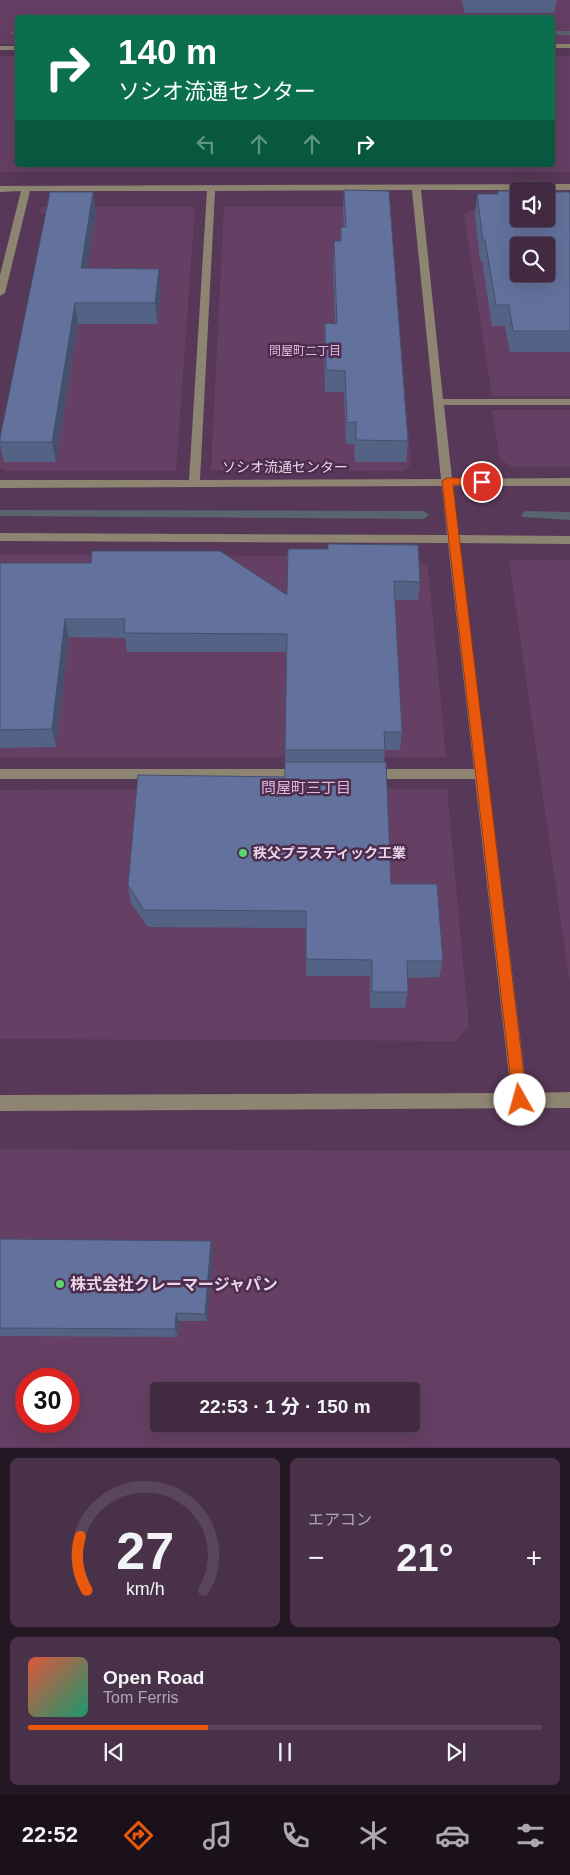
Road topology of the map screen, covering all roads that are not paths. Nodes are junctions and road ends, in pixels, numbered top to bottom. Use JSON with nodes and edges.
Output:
{"nodes":[{"id":1,"x":555,"y":46,"type":"edge"},
{"id":2,"x":570,"y":46,"type":"edge"},
{"id":3,"x":0,"y":48,"type":"edge"},
{"id":4,"x":15,"y":48,"type":"edge"},
{"id":5,"x":570,"y":187,"type":"edge"},
{"id":6,"x":211,"y":188,"type":"junction"},
{"id":7,"x":416,"y":188,"type":"junction"},
{"id":8,"x":0,"y":189,"type":"edge"},
{"id":9,"x":26,"y":189,"type":"junction"},
{"id":10,"x":0,"y":293,"type":"edge"},
{"id":11,"x":438,"y":402,"type":"junction"},
{"id":12,"x":570,"y":402,"type":"edge"},
{"id":13,"x":447,"y":481,"type":"junction"},
{"id":14,"x":570,"y":482,"type":"edge"},
{"id":15,"x":194,"y":483,"type":"junction"},
{"id":16,"x":0,"y":484,"type":"edge"},
{"id":17,"x":0,"y":537,"type":"edge"},
{"id":18,"x":454,"y":539,"type":"junction"},
{"id":19,"x":570,"y":540,"type":"edge"},
{"id":20,"x":0,"y":774,"type":"edge"},
{"id":21,"x":314,"y":774,"type":"edge"},
{"id":22,"x":354,"y":774,"type":"edge"},
{"id":23,"x":481,"y":774,"type":"junction"},
{"id":24,"x":520,"y":1100,"type":"junction"},
{"id":25,"x":570,"y":1100,"type":"edge"},
{"id":26,"x":0,"y":1102,"type":"edge"}],
"edges":[{"from":1,"to":2,"type":"street"},
{"from":3,"to":4,"type":"street"},
{"from":5,"to":7,"type":"street"},
{"from":6,"to":7,"type":"street"},
{"from":6,"to":9,"type":"street"},
{"from":6,"to":15,"type":"street"},
{"from":7,"to":11,"type":"street"},
{"from":8,"to":9,"type":"street"},
{"from":9,"to":10,"type":"street"},
{"from":11,"to":12,"type":"street"},
{"from":11,"to":13,"type":"street"},
{"from":13,"to":14,"type":"street","name":"ソシオ流通センター"},
{"from":13,"to":15,"type":"street","name":"ソシオ流通センター"},
{"from":13,"to":18,"type":"street"},
{"from":15,"to":16,"type":"street","name":"ソシオ流通センター"},
{"from":17,"to":18,"type":"street"},
{"from":18,"to":19,"type":"street"},
{"from":18,"to":23,"type":"street"},
{"from":20,"to":21,"type":"street"},
{"from":22,"to":23,"type":"street"},
{"from":23,"to":24,"type":"street"},
{"from":24,"to":25,"type":"street"},
{"from":24,"to":26,"type":"street"}]}
